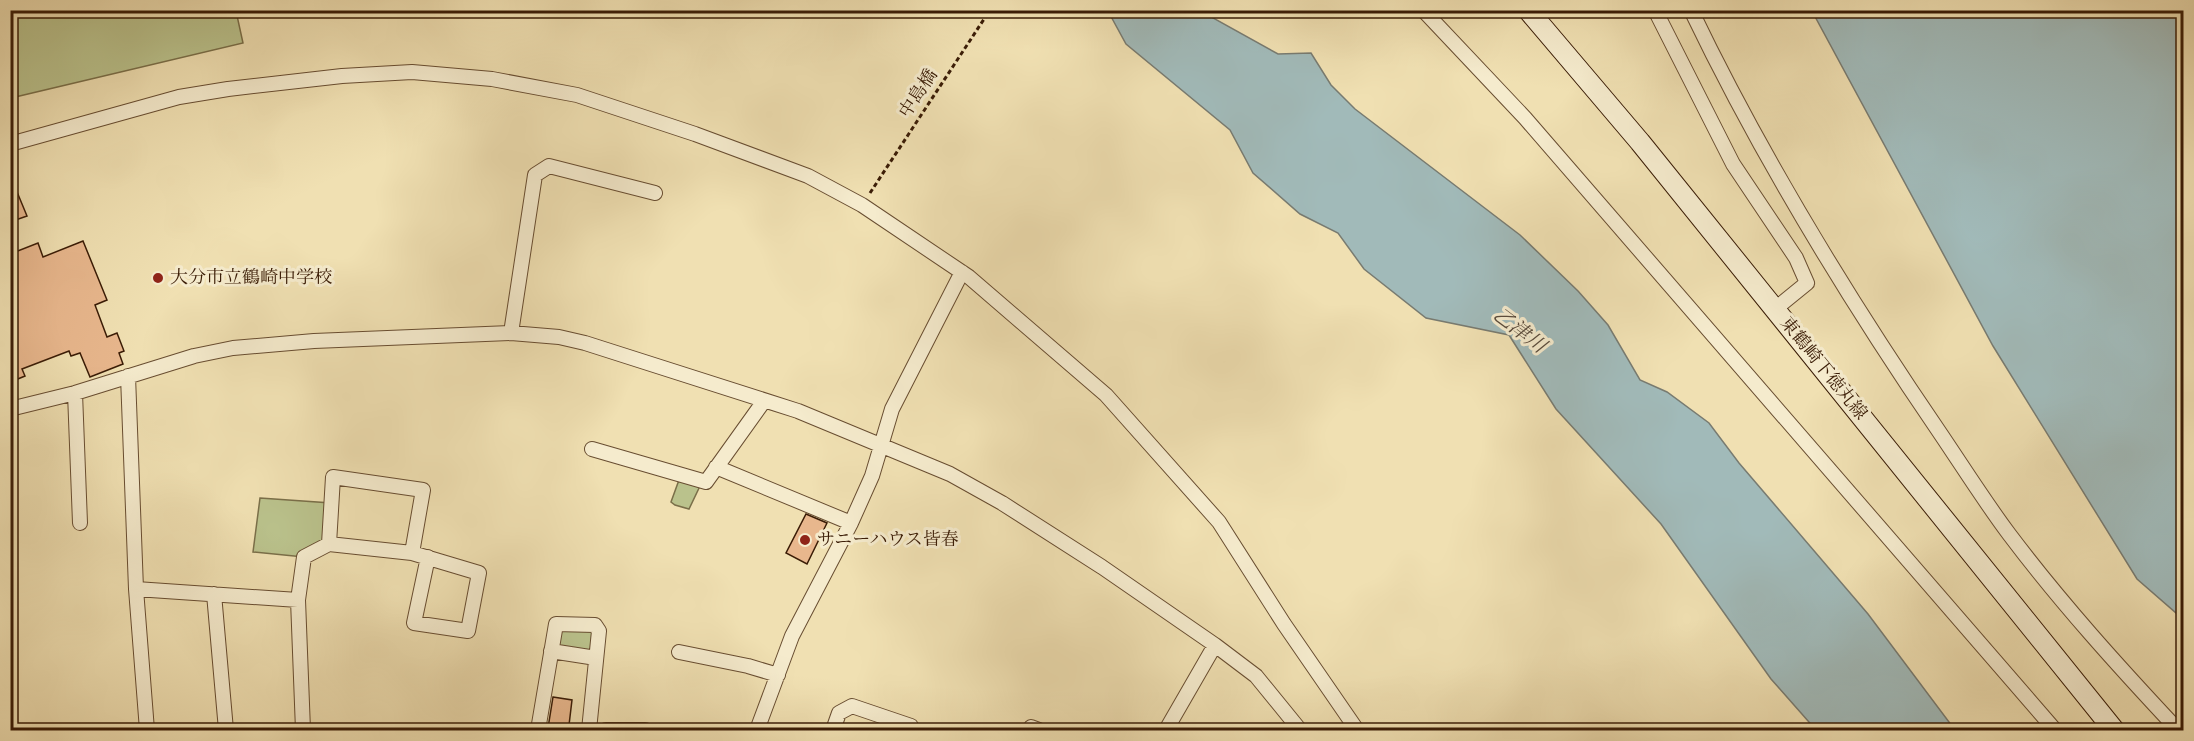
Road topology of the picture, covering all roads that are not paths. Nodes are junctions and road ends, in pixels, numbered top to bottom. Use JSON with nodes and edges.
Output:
{"nodes":[{"id":1,"x":1423,"y":10,"type":"edge"},
{"id":2,"x":1528,"y":10,"type":"edge"},
{"id":3,"x":1654,"y":10,"type":"edge"},
{"id":4,"x":1691,"y":10,"type":"edge"},
{"id":5,"x":10,"y":144,"type":"edge"},
{"id":6,"x":655,"y":193,"type":"dead end"},
{"id":7,"x":870,"y":193,"type":"road end"},
{"id":8,"x":862,"y":205,"type":"junction"},
{"id":9,"x":962,"y":272,"type":"junction"},
{"id":10,"x":1775,"y":309,"type":"junction"},
{"id":11,"x":511,"y":333,"type":"junction"},
{"id":12,"x":128,"y":376,"type":"junction"},
{"id":13,"x":75,"y":393,"type":"junction"},
{"id":14,"x":764,"y":401,"type":"junction"},
{"id":15,"x":10,"y":409,"type":"edge"},
{"id":16,"x":882,"y":445,"type":"junction"},
{"id":17,"x":592,"y":449,"type":"dead end"},
{"id":18,"x":716,"y":467,"type":"junction"},
{"id":19,"x":80,"y":523,"type":"dead end"},
{"id":20,"x":851,"y":523,"type":"junction"},
{"id":21,"x":329,"y":544,"type":"junction"},
{"id":22,"x":412,"y":553,"type":"junction"},
{"id":23,"x":428,"y":557,"type":"junction"},
{"id":24,"x":136,"y":589,"type":"junction"},
{"id":25,"x":214,"y":594,"type":"junction"},
{"id":26,"x":298,"y":600,"type":"junction"},
{"id":27,"x":1215,"y":645,"type":"junction"},
{"id":28,"x":551,"y":651,"type":"junction"},
{"id":29,"x":679,"y":652,"type":"dead end"},
{"id":30,"x":596,"y":658,"type":"junction"},
{"id":31,"x":778,"y":675,"type":"junction"},
{"id":32,"x":10,"y":725,"type":"edge"},
{"id":33,"x":12,"y":730,"type":"edge"},
{"id":34,"x":147,"y":730,"type":"edge"},
{"id":35,"x":226,"y":730,"type":"edge"},
{"id":36,"x":303,"y":730,"type":"edge"},
{"id":37,"x":538,"y":730,"type":"edge"},
{"id":38,"x":589,"y":730,"type":"edge"},
{"id":39,"x":606,"y":730,"type":"edge"},
{"id":40,"x":645,"y":730,"type":"edge"},
{"id":41,"x":757,"y":730,"type":"edge"},
{"id":42,"x":833,"y":730,"type":"edge"},
{"id":43,"x":913,"y":730,"type":"edge"},
{"id":44,"x":1166,"y":730,"type":"edge"},
{"id":45,"x":1300,"y":730,"type":"edge"},
{"id":46,"x":1357,"y":730,"type":"edge"},
{"id":47,"x":2055,"y":730,"type":"edge"},
{"id":48,"x":2114,"y":730,"type":"edge"},
{"id":49,"x":2178,"y":730,"type":"edge"}],
"edges":[{"from":1,"to":47,"type":"street"},
{"from":2,"to":10,"type":"street","name":"東鶴崎下徳丸線"},
{"from":3,"to":10,"type":"street"},
{"from":4,"to":49,"type":"street"},
{"from":5,"to":8,"type":"street"},
{"from":6,"to":11,"type":"street"},
{"from":7,"to":8,"type":"street"},
{"from":8,"to":9,"type":"street"},
{"from":9,"to":16,"type":"street"},
{"from":9,"to":46,"type":"street"},
{"from":10,"to":48,"type":"street","name":"東鶴崎下徳丸線"},
{"from":11,"to":12,"type":"street"},
{"from":11,"to":14,"type":"street"},
{"from":12,"to":13,"type":"street"},
{"from":12,"to":24,"type":"street"},
{"from":13,"to":15,"type":"street"},
{"from":13,"to":19,"type":"street"},
{"from":14,"to":16,"type":"street"},
{"from":14,"to":18,"type":"street"},
{"from":16,"to":20,"type":"street"},
{"from":16,"to":27,"type":"street"},
{"from":17,"to":18,"type":"street"},
{"from":18,"to":20,"type":"street"},
{"from":20,"to":31,"type":"street"},
{"from":21,"to":22,"type":"street"},
{"from":21,"to":22,"type":"street"},
{"from":21,"to":26,"type":"street"},
{"from":22,"to":23,"type":"street"},
{"from":23,"to":23,"type":"street"},
{"from":24,"to":25,"type":"street"},
{"from":24,"to":34,"type":"street"},
{"from":25,"to":26,"type":"street"},
{"from":25,"to":35,"type":"street"},
{"from":26,"to":36,"type":"street"},
{"from":27,"to":44,"type":"street"},
{"from":27,"to":45,"type":"street"},
{"from":28,"to":30,"type":"street"},
{"from":28,"to":30,"type":"street"},
{"from":28,"to":37,"type":"street"},
{"from":29,"to":31,"type":"street"},
{"from":30,"to":38,"type":"street"},
{"from":31,"to":41,"type":"street"},
{"from":32,"to":33,"type":"street"},
{"from":39,"to":40,"type":"street"},
{"from":42,"to":43,"type":"street"}]}
